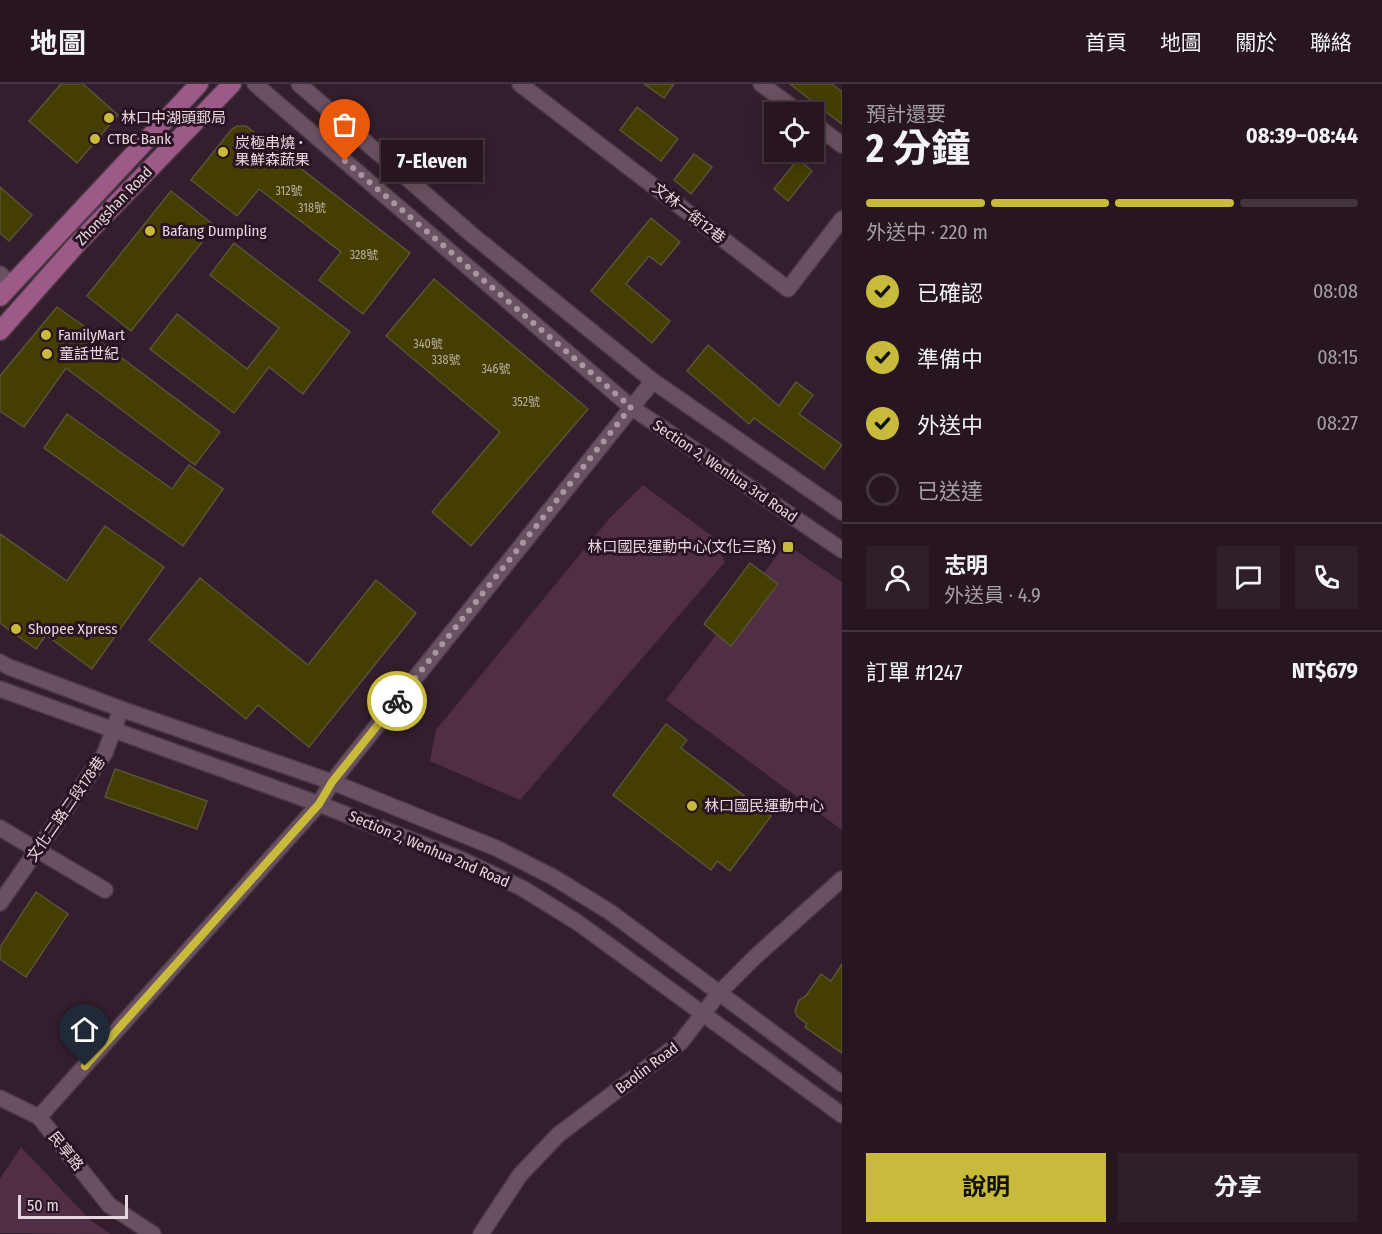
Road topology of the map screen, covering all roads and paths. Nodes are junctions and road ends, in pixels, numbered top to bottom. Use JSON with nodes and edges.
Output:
{"nodes":[{"id":1,"x":199,"y":84,"type":"edge"},
{"id":2,"x":232,"y":84,"type":"edge"},
{"id":3,"x":255,"y":84,"type":"edge"},
{"id":4,"x":299,"y":84,"type":"edge"},
{"id":5,"x":519,"y":84,"type":"edge"},
{"id":6,"x":761,"y":84,"type":"edge"},
{"id":7,"x":785,"y":102,"type":"edge"},
{"id":8,"x":824,"y":131,"type":"edge"},
{"id":9,"x":842,"y":145,"type":"edge"},
{"id":10,"x":842,"y":219,"type":"edge"},
{"id":11,"x":4,"y":285,"type":"edge"},
{"id":12,"x":0,"y":331,"type":"edge"},
{"id":13,"x":653,"y":381,"type":"junction"},
{"id":14,"x":631,"y":407,"type":"junction"},
{"id":15,"x":842,"y":512,"type":"edge"},
{"id":16,"x":842,"y":550,"type":"edge"},
{"id":17,"x":0,"y":662,"type":"edge"},
{"id":18,"x":0,"y":689,"type":"edge"},
{"id":19,"x":121,"y":709,"type":"junction"},
{"id":20,"x":113,"y":731,"type":"junction"},
{"id":21,"x":332,"y":782,"type":"junction"},
{"id":22,"x":319,"y":804,"type":"junction"},
{"id":23,"x":0,"y":828,"type":"edge"},
{"id":24,"x":38,"y":849,"type":"junction"},
{"id":25,"x":842,"y":879,"type":"edge"},
{"id":26,"x":105,"y":890,"type":"dead end"},
{"id":27,"x":0,"y":903,"type":"edge"},
{"id":28,"x":719,"y":993,"type":"junction"},
{"id":29,"x":703,"y":1012,"type":"junction"},
{"id":30,"x":842,"y":1084,"type":"edge"},
{"id":31,"x":0,"y":1098,"type":"edge"},
{"id":32,"x":842,"y":1115,"type":"edge"},
{"id":33,"x":39,"y":1117,"type":"junction"},
{"id":34,"x":153,"y":1234,"type":"edge"},
{"id":35,"x":481,"y":1234,"type":"edge"}],
"edges":[{"from":1,"to":11,"type":"main road","name":"Zhongshan Road"},
{"from":2,"to":12,"type":"main road","name":"Zhongshan Road"},
{"from":3,"to":14,"type":"street","name":"Section 2, Wenhua 3rd Road"},
{"from":4,"to":13,"type":"street"},
{"from":5,"to":10,"type":"street","name":"文林一街12巷"},
{"from":6,"to":7,"type":"street"},
{"from":8,"to":9,"type":"street"},
{"from":13,"to":14,"type":"street"},
{"from":13,"to":15,"type":"street"},
{"from":14,"to":16,"type":"street","name":"Section 2, Wenhua 3rd Road"},
{"from":14,"to":21,"type":"street"},
{"from":17,"to":19,"type":"street","name":"Section 2, Wenhua 2nd Road"},
{"from":18,"to":20,"type":"street","name":"Section 2, Wenhua 2nd Road"},
{"from":19,"to":20,"type":"street","name":"文化二路二段178巷"},
{"from":19,"to":21,"type":"street","name":"Section 2, Wenhua 2nd Road"},
{"from":20,"to":22,"type":"street","name":"Section 2, Wenhua 2nd Road"},
{"from":20,"to":24,"type":"street","name":"文化二路二段178巷"},
{"from":21,"to":22,"type":"street"},
{"from":21,"to":28,"type":"street","name":"Section 2, Wenhua 2nd Road"},
{"from":22,"to":29,"type":"street","name":"Section 2, Wenhua 2nd Road"},
{"from":22,"to":33,"type":"street"},
{"from":23,"to":24,"type":"street"},
{"from":24,"to":26,"type":"street"},
{"from":24,"to":27,"type":"street","name":"文化二路二段178巷"},
{"from":25,"to":28,"type":"street","name":"Baolin Road"},
{"from":28,"to":29,"type":"street","name":"Baolin Road"},
{"from":28,"to":30,"type":"street","name":"Section 2, Wenhua 2nd Road"},
{"from":29,"to":32,"type":"street","name":"Section 2, Wenhua 2nd Road"},
{"from":29,"to":35,"type":"street","name":"Baolin Road"},
{"from":31,"to":33,"type":"street","name":"民享路"},
{"from":33,"to":34,"type":"street","name":"民享路"}]}
